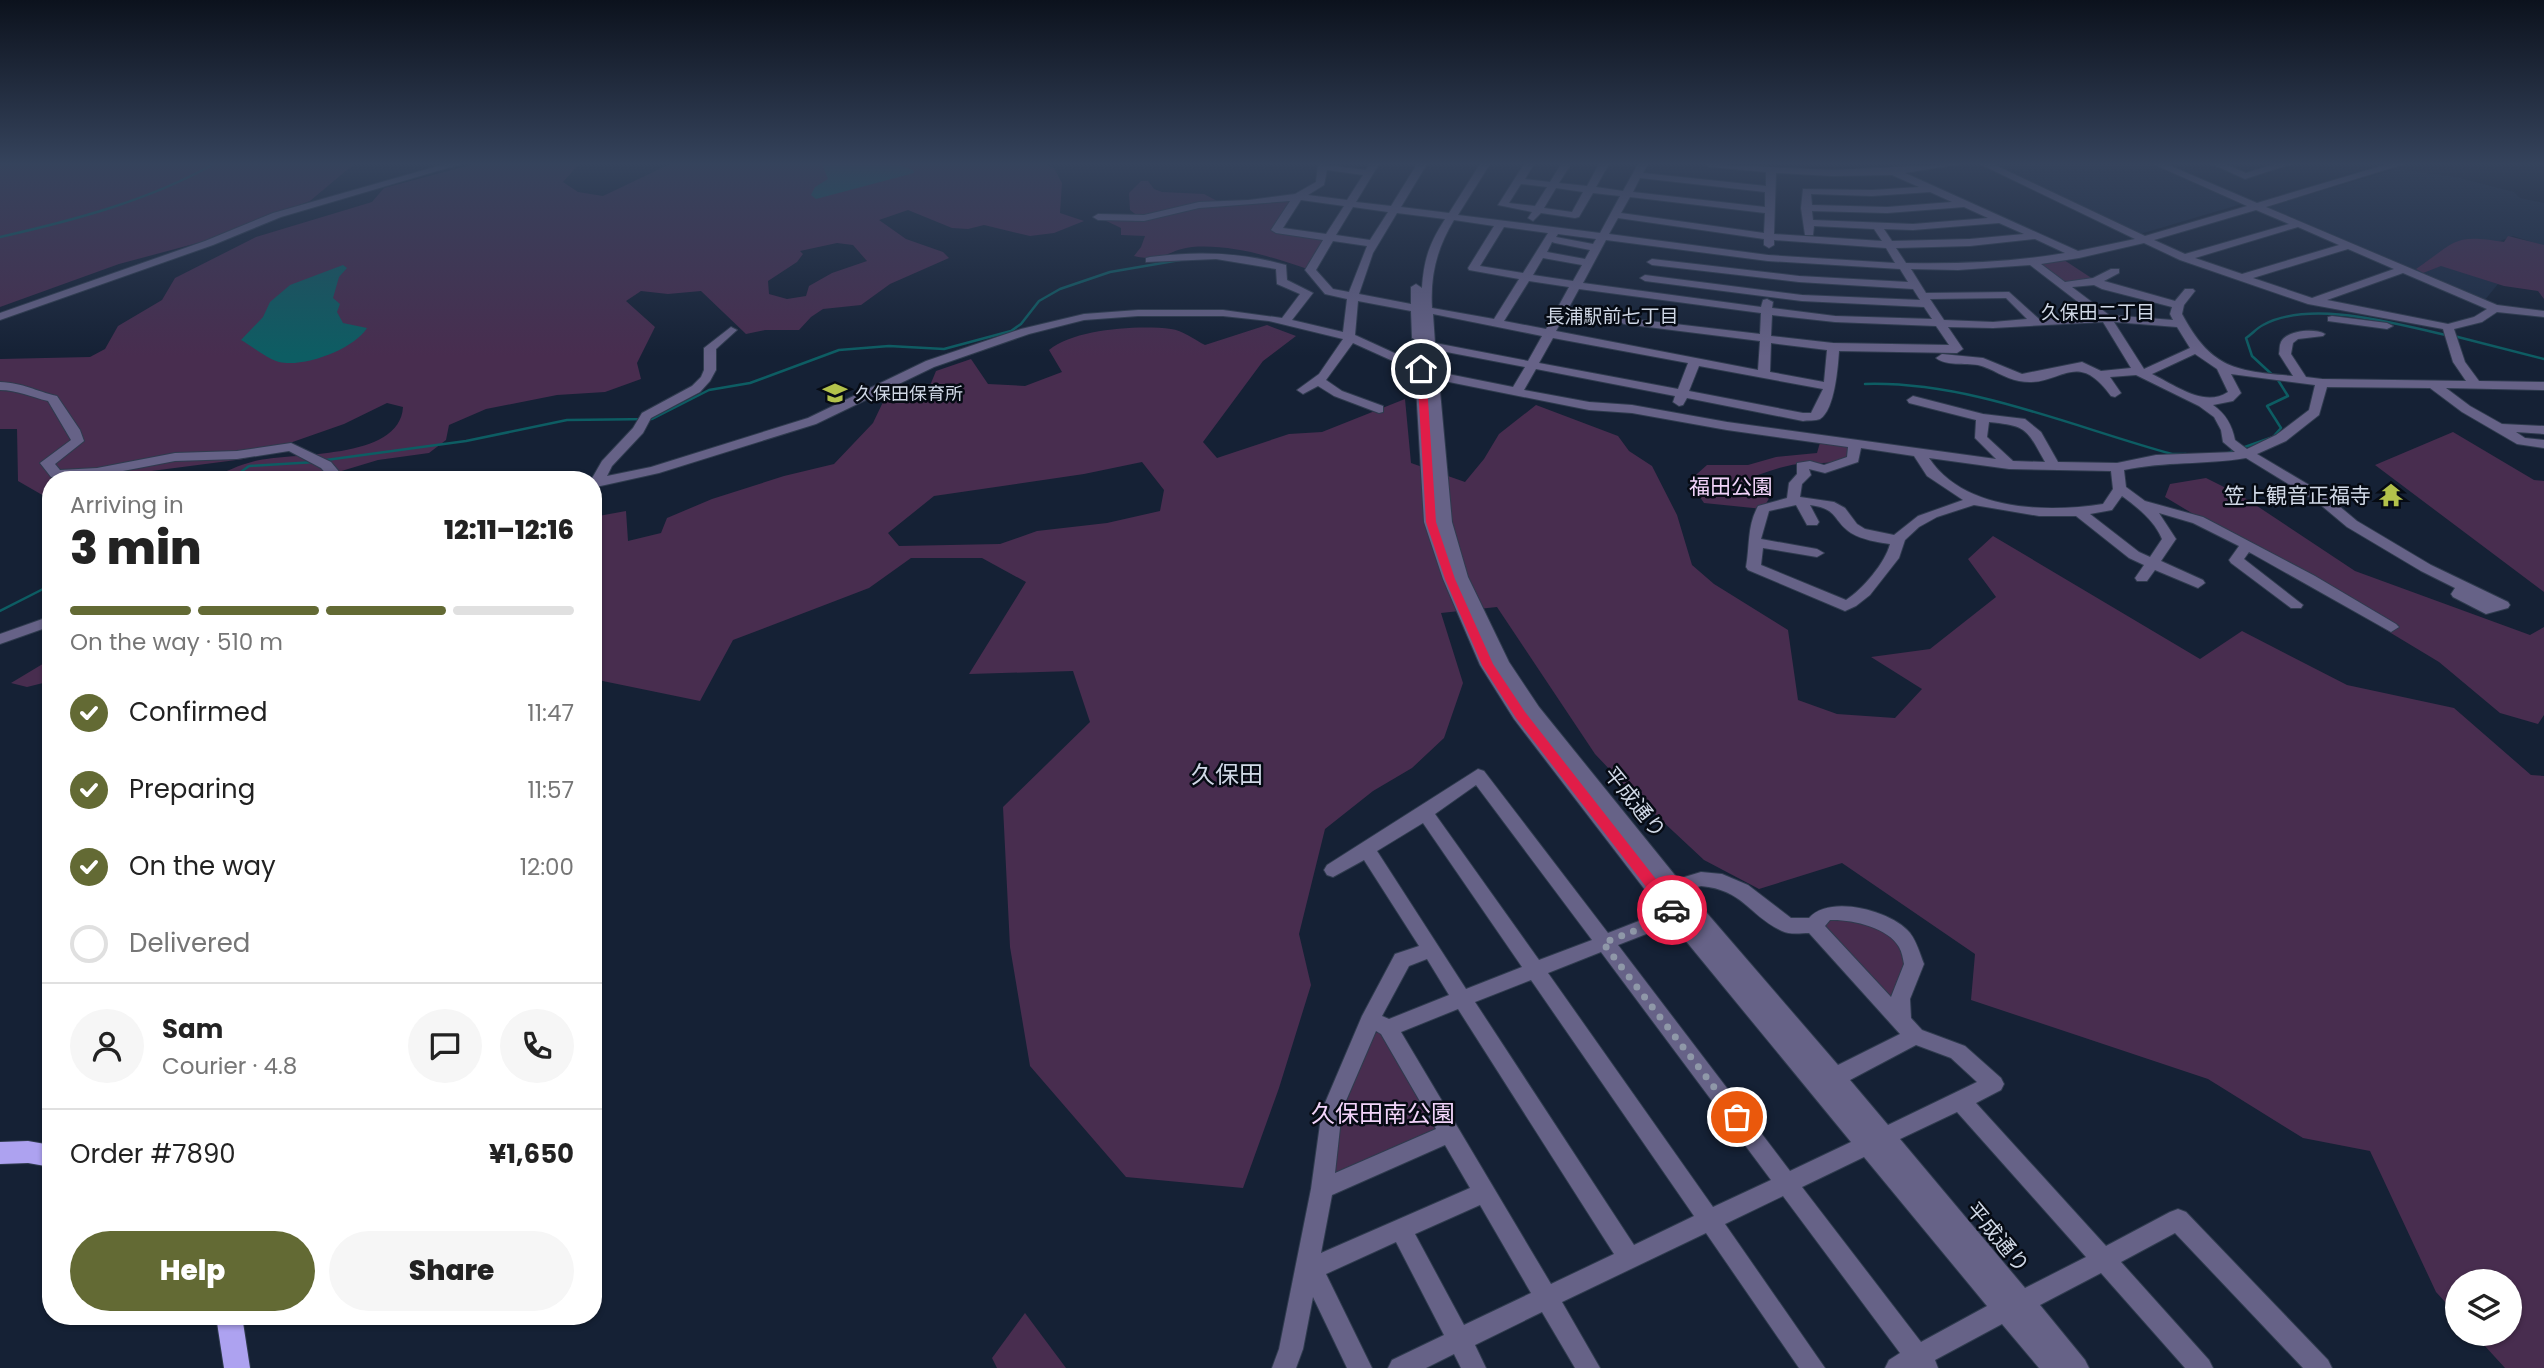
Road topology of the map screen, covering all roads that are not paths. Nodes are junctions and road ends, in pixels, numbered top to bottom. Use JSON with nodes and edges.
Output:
{"nodes":[{"id":1,"x":246,"y":228,"type":"edge"},
{"id":2,"x":1277,"y":228,"type":"edge"},
{"id":3,"x":1335,"y":228,"type":"edge"},
{"id":4,"x":1384,"y":228,"type":"edge"},
{"id":5,"x":1439,"y":228,"type":"edge"},
{"id":6,"x":1499,"y":228,"type":"edge"},
{"id":7,"x":1533,"y":228,"type":"edge"},
{"id":8,"x":1609,"y":228,"type":"edge"},
{"id":9,"x":1714,"y":228,"type":"edge"},
{"id":10,"x":1769,"y":228,"type":"edge"},
{"id":11,"x":1808,"y":228,"type":"edge"},
{"id":12,"x":1878,"y":228,"type":"edge"},
{"id":13,"x":2017,"y":228,"type":"edge"},
{"id":14,"x":2122,"y":228,"type":"edge"},
{"id":15,"x":2184,"y":228,"type":"edge"},
{"id":16,"x":2285,"y":228,"type":"edge"},
{"id":17,"x":2307,"y":228,"type":"edge"},
{"id":18,"x":1552,"y":235,"type":"junction"},
{"id":19,"x":1769,"y":235,"type":"junction"},
{"id":20,"x":2035,"y":236,"type":"junction"},
{"id":21,"x":1330,"y":237,"type":"junction"},
{"id":22,"x":1604,"y":237,"type":"junction"},
{"id":23,"x":2146,"y":239,"type":"junction"},
{"id":24,"x":1809,"y":240,"type":"junction"},
{"id":25,"x":1374,"y":244,"type":"junction"},
{"id":26,"x":1660,"y":244,"type":"junction"},
{"id":27,"x":1889,"y":244,"type":"junction"},
{"id":28,"x":2348,"y":246,"type":"junction"},
{"id":29,"x":1597,"y":248,"type":"junction"},
{"id":30,"x":1540,"y":254,"type":"junction"},
{"id":31,"x":2079,"y":255,"type":"junction"},
{"id":32,"x":1768,"y":258,"type":"junction"},
{"id":33,"x":2184,"y":258,"type":"junction"},
{"id":34,"x":1150,"y":260,"type":"dead end"},
{"id":35,"x":1652,"y":262,"type":"junction"},
{"id":36,"x":2032,"y":262,"type":"junction"},
{"id":37,"x":1589,"y":263,"type":"junction"},
{"id":38,"x":1903,"y":267,"type":"junction"},
{"id":39,"x":2403,"y":269,"type":"junction"},
{"id":40,"x":2115,"y":271,"type":"dead end"},
{"id":41,"x":1768,"y":276,"type":"junction"},
{"id":42,"x":1525,"y":277,"type":"junction"},
{"id":43,"x":1645,"y":278,"type":"junction"},
{"id":44,"x":2241,"y":278,"type":"junction"},
{"id":45,"x":2096,"y":281,"type":"junction"},
{"id":46,"x":2064,"y":285,"type":"junction"},
{"id":47,"x":1576,"y":286,"type":"junction"},
{"id":48,"x":2189,"y":291,"type":"dead end"},
{"id":49,"x":1767,"y":294,"type":"junction"},
{"id":50,"x":1636,"y":295,"type":"junction"},
{"id":51,"x":1922,"y":295,"type":"junction"},
{"id":52,"x":1353,"y":297,"type":"junction"},
{"id":53,"x":2312,"y":302,"type":"junction"},
{"id":54,"x":2178,"y":305,"type":"junction"},
{"id":55,"x":2495,"y":308,"type":"junction"},
{"id":56,"x":1421,"y":309,"type":"junction"},
{"id":57,"x":1766,"y":312,"type":"junction"},
{"id":58,"x":2544,"y":314,"type":"edge"},
{"id":59,"x":0,"y":317,"type":"edge"},
{"id":60,"x":2106,"y":318,"type":"junction"},
{"id":61,"x":2332,"y":319,"type":"dead end"},
{"id":62,"x":1285,"y":321,"type":"junction"},
{"id":63,"x":1625,"y":321,"type":"junction"},
{"id":64,"x":1497,"y":323,"type":"junction"},
{"id":65,"x":2037,"y":323,"type":"junction"},
{"id":66,"x":1941,"y":324,"type":"junction"},
{"id":67,"x":2181,"y":324,"type":"junction"},
{"id":68,"x":730,"y":330,"type":"dead end"},
{"id":69,"x":1550,"y":333,"type":"junction"},
{"id":70,"x":2319,"y":334,"type":"dead end"},
{"id":71,"x":2449,"y":334,"type":"junction"},
{"id":72,"x":1349,"y":337,"type":"junction"},
{"id":73,"x":1766,"y":340,"type":"junction"},
{"id":74,"x":1429,"y":345,"type":"junction"},
{"id":75,"x":1611,"y":345,"type":"junction"},
{"id":76,"x":1833,"y":346,"type":"junction"},
{"id":77,"x":1693,"y":347,"type":"dead end"},
{"id":78,"x":1908,"y":348,"type":"junction"},
{"id":79,"x":2197,"y":349,"type":"junction"},
{"id":80,"x":1732,"y":353,"type":"dead end"},
{"id":81,"x":1692,"y":361,"type":"junction"},
{"id":82,"x":1532,"y":365,"type":"junction"},
{"id":83,"x":1728,"y":367,"type":"junction"},
{"id":84,"x":2223,"y":370,"type":"junction"},
{"id":85,"x":1427,"y":372,"type":"junction"},
{"id":86,"x":2139,"y":372,"type":"junction"},
{"id":87,"x":1764,"y":373,"type":"junction"},
{"id":88,"x":2102,"y":375,"type":"junction"},
{"id":89,"x":2301,"y":378,"type":"junction"},
{"id":90,"x":1319,"y":380,"type":"junction"},
{"id":91,"x":2322,"y":383,"type":"junction"},
{"id":92,"x":2434,"y":385,"type":"junction"},
{"id":93,"x":2475,"y":385,"type":"junction"},
{"id":94,"x":0,"y":386,"type":"edge"},
{"id":95,"x":2544,"y":386,"type":"edge"},
{"id":96,"x":1830,"y":387,"type":"junction"},
{"id":97,"x":1303,"y":390,"type":"dead end"},
{"id":98,"x":1517,"y":392,"type":"junction"},
{"id":99,"x":2115,"y":393,"type":"dead end"},
{"id":100,"x":1682,"y":394,"type":"junction"},
{"id":101,"x":1913,"y":400,"type":"dead end"},
{"id":102,"x":2203,"y":404,"type":"junction"},
{"id":103,"x":1379,"y":408,"type":"dead end"},
{"id":104,"x":1674,"y":416,"type":"junction"},
{"id":105,"x":1983,"y":418,"type":"junction"},
{"id":106,"x":2501,"y":428,"type":"junction"},
{"id":107,"x":2544,"y":430,"type":"edge"},
{"id":108,"x":2544,"y":444,"type":"edge"},
{"id":109,"x":1855,"y":445,"type":"junction"},
{"id":110,"x":1919,"y":453,"type":"junction"},
{"id":111,"x":2246,"y":454,"type":"junction"},
{"id":112,"x":2009,"y":465,"type":"junction"},
{"id":113,"x":2053,"y":465,"type":"junction"},
{"id":114,"x":2117,"y":467,"type":"junction"},
{"id":115,"x":54,"y":471,"type":"edge"},
{"id":116,"x":99,"y":471,"type":"edge"},
{"id":117,"x":332,"y":471,"type":"edge"},
{"id":118,"x":602,"y":472,"type":"edge"},
{"id":119,"x":602,"y":481,"type":"edge"},
{"id":120,"x":2120,"y":489,"type":"junction"},
{"id":121,"x":1797,"y":500,"type":"junction"},
{"id":122,"x":1974,"y":501,"type":"junction"},
{"id":123,"x":2142,"y":504,"type":"junction"},
{"id":124,"x":2079,"y":512,"type":"junction"},
{"id":125,"x":1812,"y":522,"type":"dead end"},
{"id":126,"x":1897,"y":540,"type":"junction"},
{"id":127,"x":1755,"y":542,"type":"junction"},
{"id":128,"x":2247,"y":545,"type":"junction"},
{"id":129,"x":1817,"y":553,"type":"dead end"},
{"id":130,"x":2151,"y":564,"type":"junction"},
{"id":131,"x":2142,"y":578,"type":"dead end"},
{"id":132,"x":2198,"y":583,"type":"dead end"},
{"id":133,"x":2464,"y":586,"type":"dead end"},
{"id":134,"x":2296,"y":606,"type":"dead end"},
{"id":135,"x":42,"y":624,"type":"edge"},
{"id":136,"x":2391,"y":627,"type":"dead end"},
{"id":137,"x":0,"y":639,"type":"edge"},
{"id":138,"x":1425,"y":813,"type":"junction"},
{"id":139,"x":1366,"y":849,"type":"junction"},
{"id":140,"x":1333,"y":870,"type":"dead end"},
{"id":141,"x":1674,"y":887,"type":"junction"},
{"id":142,"x":1683,"y":911,"type":"junction"},
{"id":143,"x":1814,"y":926,"type":"junction"},
{"id":144,"x":1603,"y":943,"type":"junction"},
{"id":145,"x":1431,"y":950,"type":"junction"},
{"id":146,"x":1533,"y":968,"type":"junction"},
{"id":147,"x":1461,"y":998,"type":"junction"},
{"id":148,"x":1379,"y":1024,"type":"junction"},
{"id":149,"x":1908,"y":1029,"type":"junction"},
{"id":150,"x":1835,"y":1077,"type":"junction"},
{"id":151,"x":1960,"y":1100,"type":"junction"},
{"id":152,"x":1449,"y":1133,"type":"junction"},
{"id":153,"x":1875,"y":1141,"type":"junction"},
{"id":154,"x":0,"y":1153,"type":"edge"},
{"id":155,"x":42,"y":1154,"type":"edge"},
{"id":156,"x":1787,"y":1183,"type":"junction"},
{"id":157,"x":1322,"y":1189,"type":"junction"},
{"id":158,"x":1485,"y":1192,"type":"junction"},
{"id":159,"x":1709,"y":1220,"type":"junction"},
{"id":160,"x":1401,"y":1229,"type":"junction"},
{"id":161,"x":1629,"y":1258,"type":"junction"},
{"id":162,"x":2102,"y":1258,"type":"junction"},
{"id":163,"x":1309,"y":1265,"type":"junction"},
{"id":164,"x":1546,"y":1298,"type":"junction"},
{"id":165,"x":2014,"y":1305,"type":"junction"},
{"id":166,"x":230,"y":1325,"type":"edge"},
{"id":167,"x":1459,"y":1340,"type":"junction"},
{"id":168,"x":1913,"y":1364,"type":"edge"},
{"id":169,"x":237,"y":1368,"type":"edge"},
{"id":170,"x":1283,"y":1368,"type":"edge"},
{"id":171,"x":1360,"y":1368,"type":"edge"},
{"id":172,"x":1400,"y":1368,"type":"edge"},
{"id":173,"x":1474,"y":1368,"type":"edge"},
{"id":174,"x":1588,"y":1368,"type":"edge"},
{"id":175,"x":1813,"y":1368,"type":"edge"},
{"id":176,"x":2054,"y":1368,"type":"edge"},
{"id":177,"x":2077,"y":1368,"type":"edge"},
{"id":178,"x":2201,"y":1368,"type":"edge"},
{"id":179,"x":2320,"y":1368,"type":"edge"}],
"edges":[{"from":1,"to":59,"type":"street"},
{"from":2,"to":21,"type":"street"},
{"from":3,"to":21,"type":"street"},
{"from":4,"to":25,"type":"street"},
{"from":5,"to":56,"type":"street","name":"平成通り"},
{"from":6,"to":42,"type":"street"},
{"from":7,"to":18,"type":"street"},
{"from":8,"to":22,"type":"street"},
{"from":9,"to":19,"type":"street"},
{"from":10,"to":19,"type":"street"},
{"from":11,"to":24,"type":"street"},
{"from":12,"to":27,"type":"street"},
{"from":13,"to":20,"type":"street"},
{"from":14,"to":23,"type":"street"},
{"from":15,"to":23,"type":"street"},
{"from":16,"to":33,"type":"street"},
{"from":17,"to":28,"type":"street"},
{"from":18,"to":22,"type":"street"},
{"from":18,"to":29,"type":"street"},
{"from":18,"to":30,"type":"street"},
{"from":19,"to":24,"type":"street"},
{"from":19,"to":32,"type":"street"},
{"from":20,"to":27,"type":"street"},
{"from":20,"to":31,"type":"street"},
{"from":21,"to":25,"type":"street"},
{"from":21,"to":52,"type":"street"},
{"from":22,"to":26,"type":"street"},
{"from":22,"to":29,"type":"street"},
{"from":23,"to":31,"type":"street"},
{"from":23,"to":33,"type":"street"},
{"from":24,"to":27,"type":"street"},
{"from":25,"to":52,"type":"street"},
{"from":26,"to":32,"type":"street"},
{"from":26,"to":35,"type":"street"},
{"from":27,"to":38,"type":"street"},
{"from":28,"to":39,"type":"street"},
{"from":28,"to":44,"type":"street"},
{"from":29,"to":37,"type":"street"},
{"from":30,"to":37,"type":"street"},
{"from":30,"to":42,"type":"street"},
{"from":31,"to":36,"type":"street"},
{"from":32,"to":38,"type":"street"},
{"from":32,"to":41,"type":"street"},
{"from":33,"to":44,"type":"street"},
{"from":34,"to":62,"type":"street"},
{"from":35,"to":41,"type":"street"},
{"from":35,"to":43,"type":"street"},
{"from":36,"to":38,"type":"street"},
{"from":36,"to":46,"type":"street"},
{"from":37,"to":47,"type":"street"},
{"from":38,"to":51,"type":"street"},
{"from":39,"to":53,"type":"street"},
{"from":39,"to":55,"type":"street"},
{"from":40,"to":45,"type":"street"},
{"from":41,"to":49,"type":"street"},
{"from":41,"to":51,"type":"street"},
{"from":42,"to":47,"type":"street"},
{"from":42,"to":64,"type":"street"},
{"from":43,"to":49,"type":"street"},
{"from":43,"to":50,"type":"street"},
{"from":44,"to":53,"type":"street"},
{"from":45,"to":46,"type":"street"},
{"from":45,"to":54,"type":"street"},
{"from":46,"to":60,"type":"street"},
{"from":47,"to":50,"type":"street"},
{"from":47,"to":69,"type":"street"},
{"from":48,"to":54,"type":"street"},
{"from":49,"to":51,"type":"street"},
{"from":49,"to":57,"type":"street"},
{"from":50,"to":57,"type":"street"},
{"from":50,"to":63,"type":"street"},
{"from":51,"to":65,"type":"street"},
{"from":51,"to":66,"type":"street"},
{"from":52,"to":56,"type":"street"},
{"from":52,"to":72,"type":"street"},
{"from":53,"to":71,"type":"street"},
{"from":54,"to":67,"type":"street"},
{"from":55,"to":58,"type":"street"},
{"from":55,"to":71,"type":"street"},
{"from":56,"to":64,"type":"street"},
{"from":56,"to":74,"type":"street","name":"平成通り"},
{"from":56,"to":85,"type":"street","name":"平成通り"},
{"from":57,"to":66,"type":"street"},
{"from":57,"to":73,"type":"street"},
{"from":60,"to":65,"type":"street"},
{"from":60,"to":67,"type":"street"},
{"from":60,"to":86,"type":"street"},
{"from":61,"to":71,"type":"street"},
{"from":62,"to":72,"type":"street"},
{"from":62,"to":119,"type":"street"},
{"from":63,"to":73,"type":"street"},
{"from":63,"to":75,"type":"street"},
{"from":64,"to":69,"type":"street"},
{"from":65,"to":66,"type":"street"},
{"from":66,"to":78,"type":"street"},
{"from":67,"to":79,"type":"street"},
{"from":68,"to":118,"type":"street"},
{"from":69,"to":75,"type":"street"},
{"from":69,"to":82,"type":"street"},
{"from":70,"to":89,"type":"street"},
{"from":71,"to":93,"type":"street"},
{"from":72,"to":85,"type":"street"},
{"from":72,"to":90,"type":"street"},
{"from":73,"to":76,"type":"street"},
{"from":73,"to":87,"type":"street"},
{"from":74,"to":82,"type":"street"},
{"from":74,"to":85,"type":"street","name":"平成通り"},
{"from":75,"to":81,"type":"street"},
{"from":76,"to":78,"type":"street"},
{"from":76,"to":96,"type":"street"},
{"from":77,"to":81,"type":"street"},
{"from":78,"to":88,"type":"street"},
{"from":79,"to":84,"type":"street"},
{"from":79,"to":86,"type":"street"},
{"from":80,"to":83,"type":"street"},
{"from":81,"to":83,"type":"street"},
{"from":81,"to":100,"type":"street"},
{"from":82,"to":98,"type":"street"},
{"from":82,"to":100,"type":"street"},
{"from":83,"to":87,"type":"street"},
{"from":84,"to":89,"type":"street"},
{"from":84,"to":102,"type":"street"},
{"from":85,"to":98,"type":"street"},
{"from":85,"to":141,"type":"street","name":"平成通り"},
{"from":85,"to":142,"type":"street","name":"平成通り"},
{"from":86,"to":88,"type":"street"},
{"from":86,"to":102,"type":"street"},
{"from":87,"to":96,"type":"street"},
{"from":88,"to":99,"type":"street"},
{"from":89,"to":91,"type":"street"},
{"from":90,"to":97,"type":"street"},
{"from":90,"to":103,"type":"street"},
{"from":91,"to":92,"type":"street"},
{"from":91,"to":111,"type":"street"},
{"from":92,"to":93,"type":"street"},
{"from":92,"to":106,"type":"street"},
{"from":93,"to":95,"type":"street"},
{"from":94,"to":115,"type":"street"},
{"from":96,"to":100,"type":"street"},
{"from":98,"to":104,"type":"street"},
{"from":100,"to":104,"type":"street"},
{"from":101,"to":105,"type":"street"},
{"from":102,"to":111,"type":"street"},
{"from":104,"to":109,"type":"street"},
{"from":105,"to":112,"type":"street"},
{"from":105,"to":113,"type":"street"},
{"from":106,"to":107,"type":"street"},
{"from":106,"to":108,"type":"street"},
{"from":109,"to":110,"type":"street"},
{"from":109,"to":121,"type":"street"},
{"from":110,"to":112,"type":"street"},
{"from":110,"to":122,"type":"street"},
{"from":111,"to":114,"type":"street"},
{"from":111,"to":133,"type":"street"},
{"from":112,"to":113,"type":"street"},
{"from":113,"to":114,"type":"street"},
{"from":114,"to":120,"type":"street"},
{"from":116,"to":117,"type":"street"},
{"from":120,"to":123,"type":"street"},
{"from":120,"to":124,"type":"street"},
{"from":121,"to":125,"type":"street"},
{"from":121,"to":126,"type":"street"},
{"from":121,"to":127,"type":"street"},
{"from":122,"to":124,"type":"street"},
{"from":122,"to":126,"type":"street"},
{"from":123,"to":128,"type":"street"},
{"from":123,"to":130,"type":"street"},
{"from":124,"to":130,"type":"street"},
{"from":126,"to":127,"type":"street"},
{"from":127,"to":129,"type":"street"},
{"from":128,"to":134,"type":"street"},
{"from":128,"to":136,"type":"street"},
{"from":130,"to":131,"type":"street"},
{"from":130,"to":132,"type":"street"},
{"from":135,"to":137,"type":"street"},
{"from":138,"to":139,"type":"street"},
{"from":138,"to":144,"type":"street"},
{"from":138,"to":146,"type":"street"},
{"from":139,"to":140,"type":"street"},
{"from":139,"to":145,"type":"street"},
{"from":141,"to":142,"type":"street","name":"平成通り"},
{"from":141,"to":143,"type":"street"},
{"from":142,"to":144,"type":"street"},
{"from":142,"to":150,"type":"street","name":"平成通り"},
{"from":142,"to":153,"type":"street","name":"平成通り"},
{"from":143,"to":149,"type":"street"},
{"from":143,"to":149,"type":"street"},
{"from":144,"to":146,"type":"street"},
{"from":144,"to":156,"type":"street"},
{"from":145,"to":147,"type":"street"},
{"from":145,"to":148,"type":"street"},
{"from":146,"to":147,"type":"street"},
{"from":146,"to":159,"type":"street"},
{"from":147,"to":148,"type":"street"},
{"from":147,"to":161,"type":"street"},
{"from":148,"to":152,"type":"street"},
{"from":148,"to":157,"type":"street"},
{"from":149,"to":150,"type":"street"},
{"from":149,"to":151,"type":"street"},
{"from":150,"to":153,"type":"street","name":"平成通り"},
{"from":151,"to":153,"type":"street"},
{"from":151,"to":162,"type":"street"},
{"from":152,"to":157,"type":"street"},
{"from":152,"to":158,"type":"street"},
{"from":153,"to":156,"type":"street"},
{"from":153,"to":165,"type":"street","name":"平成通り"},
{"from":154,"to":155,"type":"main road"},
{"from":156,"to":159,"type":"street"},
{"from":156,"to":168,"type":"street"},
{"from":157,"to":163,"type":"street"},
{"from":158,"to":160,"type":"street"},
{"from":158,"to":164,"type":"street"},
{"from":159,"to":161,"type":"street"},
{"from":159,"to":175,"type":"street"},
{"from":160,"to":163,"type":"street"},
{"from":160,"to":167,"type":"street"},
{"from":161,"to":164,"type":"street"},
{"from":162,"to":165,"type":"street"},
{"from":162,"to":178,"type":"street"},
{"from":162,"to":179,"type":"street"},
{"from":163,"to":170,"type":"street"},
{"from":163,"to":171,"type":"street"},
{"from":164,"to":167,"type":"street"},
{"from":164,"to":174,"type":"street"},
{"from":165,"to":168,"type":"street"},
{"from":165,"to":176,"type":"street","name":"平成通り"},
{"from":165,"to":177,"type":"street","name":"平成通り"},
{"from":166,"to":169,"type":"main road"},
{"from":167,"to":172,"type":"street"},
{"from":167,"to":173,"type":"street"}]}
